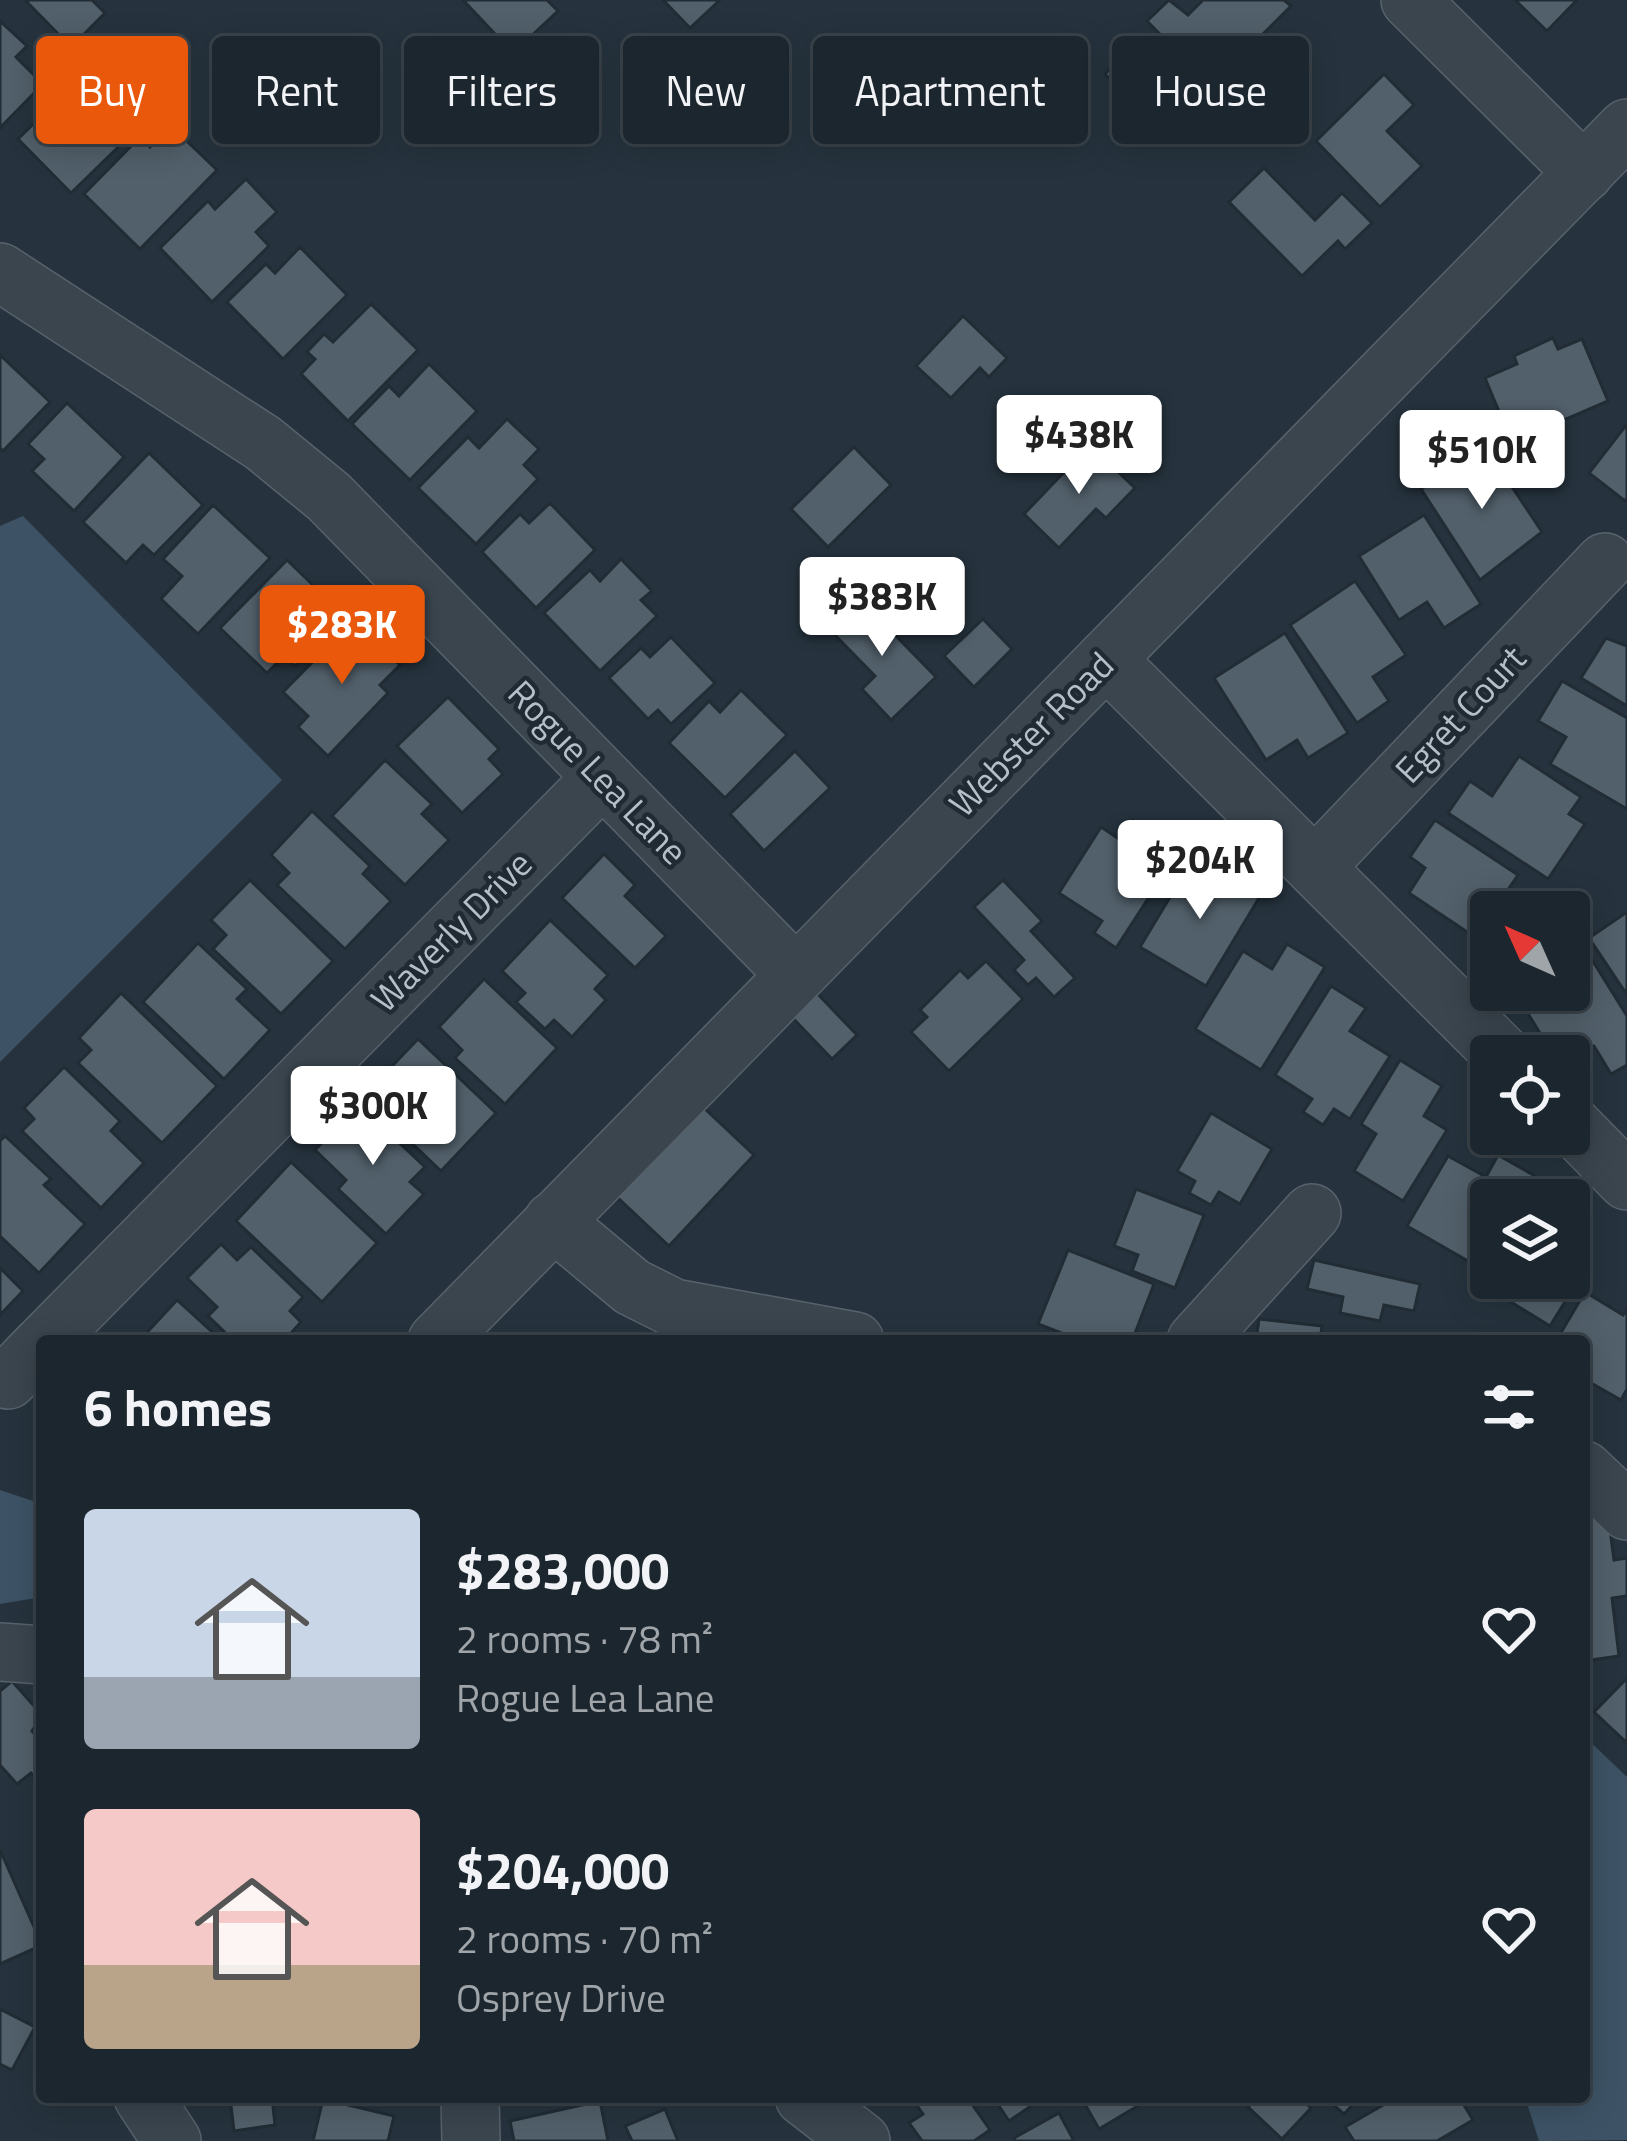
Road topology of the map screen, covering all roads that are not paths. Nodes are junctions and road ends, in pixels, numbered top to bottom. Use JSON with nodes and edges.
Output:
{"nodes":[{"id":1,"x":1410,"y":0,"type":"edge"},
{"id":2,"x":1627,"y":128,"type":"edge"},
{"id":3,"x":1584,"y":173,"type":"junction"},
{"id":4,"x":0,"y":272,"type":"edge"},
{"id":5,"x":1604,"y":562,"type":"dead end"},
{"id":6,"x":1106,"y":659,"type":"junction"},
{"id":7,"x":602,"y":778,"type":"junction"},
{"id":8,"x":1316,"y":866,"type":"junction"},
{"id":9,"x":793,"y":972,"type":"junction"},
{"id":10,"x":1483,"y":1035,"type":"edge"},
{"id":11,"x":1590,"y":1142,"type":"edge"},
{"id":12,"x":1625,"y":1174,"type":"edge"},
{"id":13,"x":1312,"y":1213,"type":"dead end"},
{"id":14,"x":554,"y":1222,"type":"junction"},
{"id":15,"x":52,"y":1335,"type":"edge"},
{"id":16,"x":442,"y":1335,"type":"edge"},
{"id":17,"x":822,"y":1335,"type":"edge"},
{"id":18,"x":1201,"y":1335,"type":"edge"},
{"id":19,"x":1590,"y":1476,"type":"edge"},
{"id":20,"x":1627,"y":1511,"type":"edge"},
{"id":21,"x":0,"y":1652,"type":"edge"},
{"id":22,"x":36,"y":1654,"type":"edge"},
{"id":23,"x":147,"y":2103,"type":"edge"},
{"id":24,"x":470,"y":2103,"type":"edge"},
{"id":25,"x":812,"y":2103,"type":"edge"},
{"id":26,"x":172,"y":2141,"type":"edge"},
{"id":27,"x":471,"y":2141,"type":"edge"},
{"id":28,"x":861,"y":2141,"type":"edge"}],
"edges":[{"from":1,"to":3,"type":"street"},
{"from":2,"to":3,"type":"street","name":"Webster Road"},
{"from":3,"to":6,"type":"street","name":"Webster Road"},
{"from":4,"to":7,"type":"street","name":"Rogue Lea Lane"},
{"from":5,"to":8,"type":"street","name":"Egret Court"},
{"from":6,"to":8,"type":"street"},
{"from":6,"to":9,"type":"street","name":"Webster Road"},
{"from":7,"to":9,"type":"street","name":"Rogue Lea Lane"},
{"from":7,"to":15,"type":"street","name":"Waverly Drive"},
{"from":8,"to":10,"type":"street"},
{"from":9,"to":14,"type":"street","name":"Webster Road"},
{"from":11,"to":12,"type":"street"},
{"from":13,"to":18,"type":"street"},
{"from":14,"to":16,"type":"street","name":"Webster Road"},
{"from":14,"to":17,"type":"street"},
{"from":19,"to":20,"type":"street"},
{"from":21,"to":22,"type":"street"},
{"from":23,"to":26,"type":"street"},
{"from":24,"to":27,"type":"street"},
{"from":25,"to":28,"type":"street"}]}
